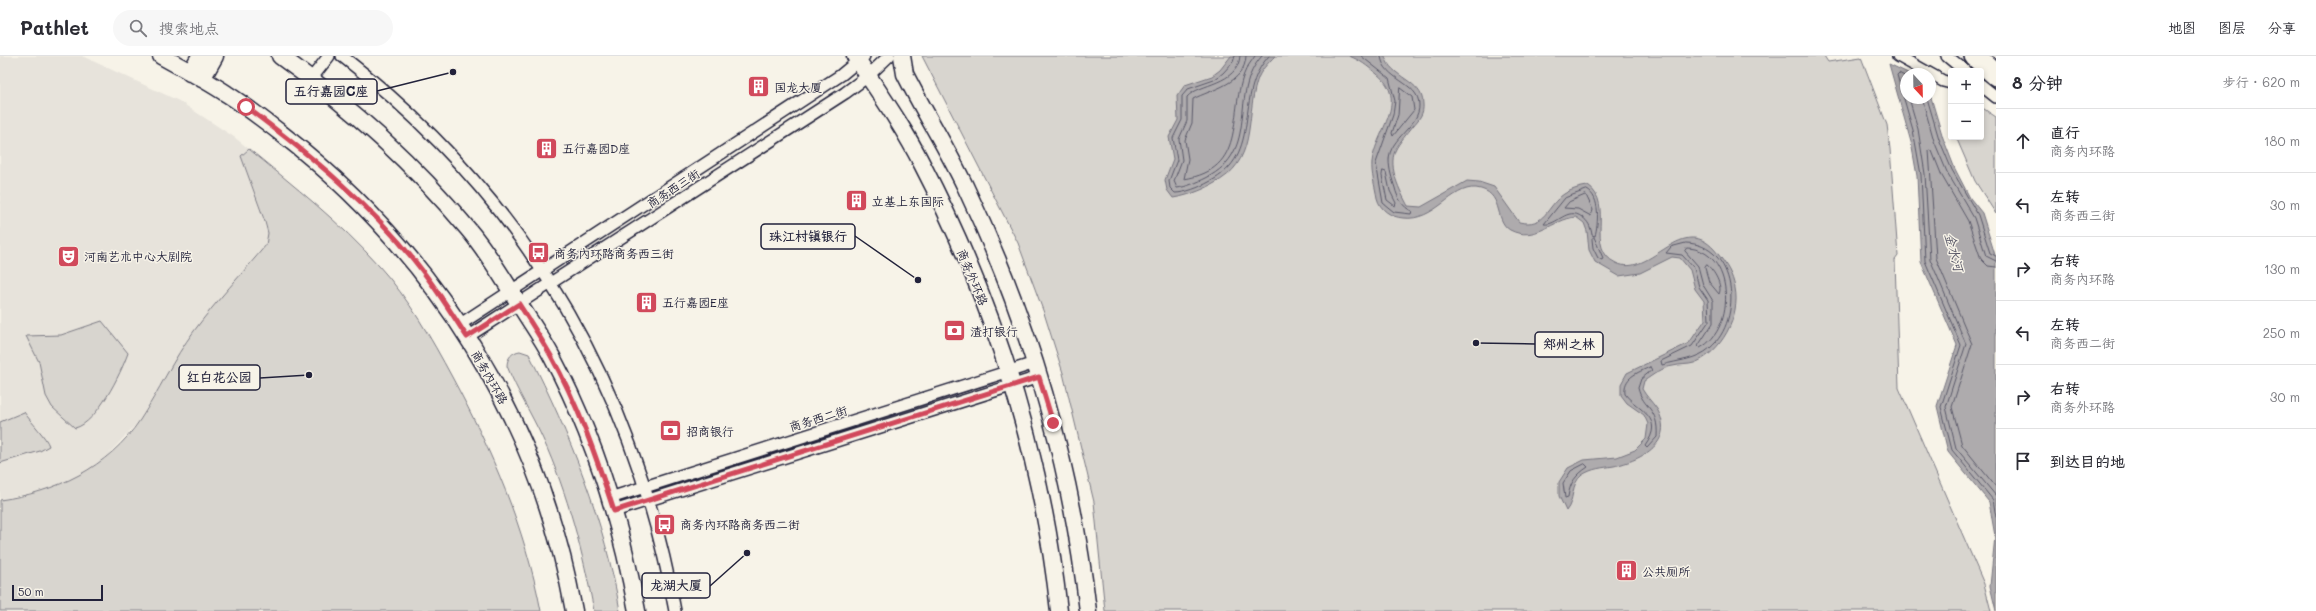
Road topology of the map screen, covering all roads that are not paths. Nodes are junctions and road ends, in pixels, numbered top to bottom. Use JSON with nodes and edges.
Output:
{"nodes":[{"id":1,"x":161,"y":56,"type":"edge"},
{"id":2,"x":200,"y":56,"type":"edge"},
{"id":3,"x":215,"y":56,"type":"edge"},
{"id":4,"x":280,"y":56,"type":"edge"},
{"id":5,"x":329,"y":56,"type":"edge"},
{"id":6,"x":342,"y":56,"type":"edge"},
{"id":7,"x":889,"y":56,"type":"edge"},
{"id":8,"x":902,"y":56,"type":"edge"},
{"id":9,"x":1898,"y":56,"type":"edge"},
{"id":10,"x":1947,"y":56,"type":"edge"},
{"id":11,"x":1975,"y":56,"type":"edge"},
{"id":12,"x":860,"y":58,"type":"edge"},
{"id":13,"x":1961,"y":68,"type":"edge"},
{"id":14,"x":196,"y":76,"type":"junction"},
{"id":15,"x":868,"y":76,"type":"junction"},
{"id":16,"x":312,"y":79,"type":"junction"},
{"id":17,"x":1948,"y":82,"type":"edge"},
{"id":18,"x":1986,"y":85,"type":"edge"},
{"id":19,"x":1996,"y":97,"type":"edge"},
{"id":20,"x":542,"y":270,"type":"junction"},
{"id":21,"x":550,"y":284,"type":"junction"},
{"id":22,"x":515,"y":297,"type":"junction"},
{"id":23,"x":463,"y":331,"type":"junction"},
{"id":24,"x":1037,"y":370,"type":"junction"},
{"id":25,"x":1010,"y":379,"type":"junction"},
{"id":26,"x":645,"y":486,"type":"junction"},
{"id":27,"x":649,"y":500,"type":"junction"},
{"id":28,"x":612,"y":504,"type":"junction"},
{"id":29,"x":574,"y":611,"type":"edge"},
{"id":30,"x":637,"y":611,"type":"edge"},
{"id":31,"x":675,"y":611,"type":"edge"},
{"id":32,"x":1059,"y":611,"type":"edge"},
{"id":33,"x":1088,"y":611,"type":"edge"}],
"edges":[{"from":1,"to":14,"type":"street","name":"商务内环路"},
{"from":2,"to":14,"type":"street"},
{"from":3,"to":14,"type":"street"},
{"from":4,"to":16,"type":"street"},
{"from":5,"to":16,"type":"street"},
{"from":6,"to":20,"type":"street"},
{"from":7,"to":15,"type":"street","name":"商务西三街"},
{"from":8,"to":24,"type":"street"},
{"from":9,"to":17,"type":"street"},
{"from":10,"to":13,"type":"street"},
{"from":11,"to":18,"type":"highway"},
{"from":12,"to":15,"type":"street","name":"商务外环路"},
{"from":12,"to":20,"type":"street","name":"商务西三街"},
{"from":14,"to":23,"type":"street","name":"商务内环路"},
{"from":15,"to":21,"type":"street","name":"商务西三街"},
{"from":15,"to":25,"type":"street","name":"商务外环路"},
{"from":16,"to":22,"type":"street"},
{"from":18,"to":19,"type":"street"},
{"from":20,"to":21,"type":"street"},
{"from":20,"to":22,"type":"street","name":"商务西三街"},
{"from":21,"to":22,"type":"street","name":"商务西三街"},
{"from":21,"to":26,"type":"street"},
{"from":22,"to":23,"type":"street","name":"商务西三街"},
{"from":22,"to":23,"type":"street","name":"商务西三街"},
{"from":22,"to":28,"type":"street"},
{"from":23,"to":29,"type":"street","name":"商务内环路"},
{"from":24,"to":25,"type":"street","name":"商务西二街"},
{"from":24,"to":33,"type":"street"},
{"from":25,"to":26,"type":"street","name":"商务西二街"},
{"from":25,"to":27,"type":"street","name":"商务西二街"},
{"from":25,"to":32,"type":"street","name":"商务外环路"},
{"from":26,"to":27,"type":"street"},
{"from":26,"to":28,"type":"street","name":"商务西二街"},
{"from":27,"to":28,"type":"street","name":"商务西二街"},
{"from":27,"to":31,"type":"street"},
{"from":28,"to":30,"type":"street"}]}
